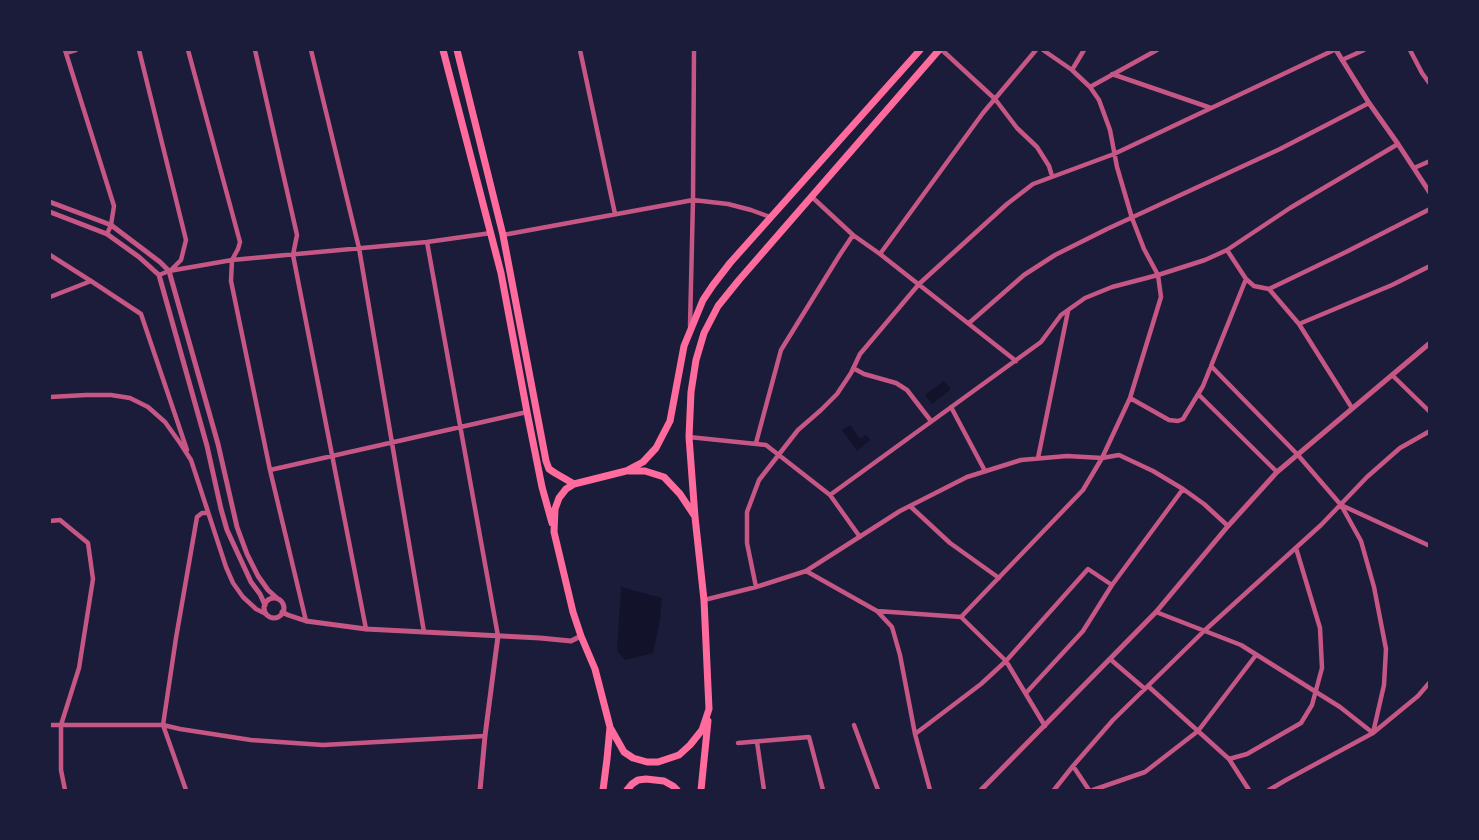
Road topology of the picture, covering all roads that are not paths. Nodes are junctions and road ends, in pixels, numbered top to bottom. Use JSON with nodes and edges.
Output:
{"nodes":[{"id":1,"x":76,"y":50,"type":"edge"},
{"id":2,"x":139,"y":50,"type":"edge"},
{"id":3,"x":188,"y":50,"type":"edge"},
{"id":4,"x":255,"y":50,"type":"edge"},
{"id":5,"x":311,"y":50,"type":"edge"},
{"id":6,"x":443,"y":50,"type":"edge"},
{"id":7,"x":457,"y":50,"type":"edge"},
{"id":8,"x":579,"y":50,"type":"edge"},
{"id":9,"x":694,"y":50,"type":"edge"},
{"id":10,"x":920,"y":50,"type":"edge"},
{"id":11,"x":941,"y":50,"type":"edge"},
{"id":12,"x":1036,"y":50,"type":"edge"},
{"id":13,"x":1043,"y":50,"type":"edge"},
{"id":14,"x":1084,"y":50,"type":"edge"},
{"id":15,"x":1156,"y":50,"type":"edge"},
{"id":16,"x":1335,"y":50,"type":"edge"},
{"id":17,"x":1364,"y":50,"type":"edge"},
{"id":18,"x":1410,"y":50,"type":"edge"},
{"id":19,"x":65,"y":51,"type":"edge"},
{"id":20,"x":1342,"y":60,"type":"junction"},
{"id":21,"x":1072,"y":70,"type":"junction"},
{"id":22,"x":1112,"y":74,"type":"junction"},
{"id":23,"x":1428,"y":80,"type":"edge"},
{"id":24,"x":1090,"y":87,"type":"junction"},
{"id":25,"x":995,"y":99,"type":"junction"},
{"id":26,"x":1369,"y":103,"type":"junction"},
{"id":27,"x":1211,"y":108,"type":"junction"},
{"id":28,"x":1398,"y":144,"type":"junction"},
{"id":29,"x":1114,"y":154,"type":"junction"},
{"id":30,"x":1430,"y":160,"type":"edge"},
{"id":31,"x":1414,"y":168,"type":"junction"},
{"id":32,"x":1052,"y":176,"type":"junction"},
{"id":33,"x":1430,"y":193,"type":"edge"},
{"id":34,"x":812,"y":197,"type":"junction"},
{"id":35,"x":693,"y":200,"type":"junction"},
{"id":36,"x":50,"y":201,"type":"edge"},
{"id":37,"x":1430,"y":209,"type":"edge"},
{"id":38,"x":50,"y":212,"type":"edge"},
{"id":39,"x":615,"y":214,"type":"junction"},
{"id":40,"x":771,"y":218,"type":"junction"},
{"id":41,"x":1132,"y":218,"type":"junction"},
{"id":42,"x":111,"y":225,"type":"junction"},
{"id":43,"x":491,"y":233,"type":"junction"},
{"id":44,"x":107,"y":234,"type":"junction"},
{"id":45,"x":503,"y":235,"type":"junction"},
{"id":46,"x":854,"y":235,"type":"junction"},
{"id":47,"x":427,"y":242,"type":"junction"},
{"id":48,"x":359,"y":248,"type":"junction"},
{"id":49,"x":1227,"y":250,"type":"junction"},
{"id":50,"x":880,"y":254,"type":"junction"},
{"id":51,"x":50,"y":255,"type":"edge"},
{"id":52,"x":293,"y":255,"type":"junction"},
{"id":53,"x":232,"y":260,"type":"junction"},
{"id":54,"x":1430,"y":266,"type":"edge"},
{"id":55,"x":169,"y":271,"type":"junction"},
{"id":56,"x":1158,"y":274,"type":"junction"},
{"id":57,"x":159,"y":275,"type":"junction"},
{"id":58,"x":1246,"y":279,"type":"junction"},
{"id":59,"x":91,"y":281,"type":"junction"},
{"id":60,"x":918,"y":284,"type":"junction"},
{"id":61,"x":1269,"y":288,"type":"junction"},
{"id":62,"x":50,"y":297,"type":"edge"},
{"id":63,"x":1068,"y":310,"type":"junction"},
{"id":64,"x":969,"y":323,"type":"junction"},
{"id":65,"x":1299,"y":324,"type":"junction"},
{"id":66,"x":690,"y":329,"type":"junction"},
{"id":67,"x":1430,"y":344,"type":"edge"},
{"id":68,"x":1016,"y":361,"type":"junction"},
{"id":69,"x":1211,"y":366,"type":"junction"},
{"id":70,"x":853,"y":368,"type":"junction"},
{"id":71,"x":1392,"y":375,"type":"junction"},
{"id":72,"x":1198,"y":394,"type":"junction"},
{"id":73,"x":50,"y":397,"type":"edge"},
{"id":74,"x":1130,"y":398,"type":"junction"},
{"id":75,"x":951,"y":407,"type":"junction"},
{"id":76,"x":1352,"y":408,"type":"junction"},
{"id":77,"x":527,"y":412,"type":"junction"},
{"id":78,"x":1430,"y":412,"type":"edge"},
{"id":79,"x":931,"y":422,"type":"junction"},
{"id":80,"x":460,"y":427,"type":"junction"},
{"id":81,"x":1430,"y":431,"type":"edge"},
{"id":82,"x":689,"y":438,"type":"junction"},
{"id":83,"x":392,"y":443,"type":"junction"},
{"id":84,"x":756,"y":443,"type":"junction"},
{"id":85,"x":779,"y":454,"type":"junction"},
{"id":86,"x":1297,"y":454,"type":"junction"},
{"id":87,"x":333,"y":456,"type":"junction"},
{"id":88,"x":1038,"y":458,"type":"junction"},
{"id":89,"x":1102,"y":458,"type":"junction"},
{"id":90,"x":191,"y":460,"type":"junction"},
{"id":91,"x":270,"y":470,"type":"junction"},
{"id":92,"x":626,"y":471,"type":"junction"},
{"id":93,"x":985,"y":471,"type":"junction"},
{"id":94,"x":1277,"y":472,"type":"junction"},
{"id":95,"x":574,"y":484,"type":"junction"},
{"id":96,"x":1183,"y":489,"type":"junction"},
{"id":97,"x":830,"y":495,"type":"junction"},
{"id":98,"x":1341,"y":505,"type":"junction"},
{"id":99,"x":910,"y":506,"type":"junction"},
{"id":100,"x":208,"y":513,"type":"junction"},
{"id":101,"x":695,"y":517,"type":"junction"},
{"id":102,"x":50,"y":521,"type":"edge"},
{"id":103,"x":1228,"y":526,"type":"junction"},
{"id":104,"x":554,"y":532,"type":"junction"},
{"id":105,"x":861,"y":537,"type":"junction"},
{"id":106,"x":1430,"y":546,"type":"edge"},
{"id":107,"x":1296,"y":548,"type":"junction"},
{"id":108,"x":806,"y":571,"type":"junction"},
{"id":109,"x":999,"y":578,"type":"junction"},
{"id":110,"x":1112,"y":585,"type":"junction"},
{"id":111,"x":756,"y":587,"type":"junction"},
{"id":112,"x":278,"y":599,"type":"junction"},
{"id":113,"x":704,"y":600,"type":"junction"},
{"id":114,"x":265,"y":604,"type":"junction"},
{"id":115,"x":877,"y":610,"type":"junction"},
{"id":116,"x":282,"y":612,"type":"junction"},
{"id":117,"x":1156,"y":612,"type":"junction"},
{"id":118,"x":266,"y":614,"type":"junction"},
{"id":119,"x":961,"y":617,"type":"junction"},
{"id":120,"x":306,"y":621,"type":"junction"},
{"id":121,"x":366,"y":629,"type":"junction"},
{"id":122,"x":1204,"y":631,"type":"junction"},
{"id":123,"x":424,"y":632,"type":"junction"},
{"id":124,"x":498,"y":636,"type":"junction"},
{"id":125,"x":581,"y":636,"type":"junction"},
{"id":126,"x":1256,"y":655,"type":"junction"},
{"id":127,"x":1110,"y":659,"type":"junction"},
{"id":128,"x":1006,"y":661,"type":"junction"},
{"id":129,"x":1430,"y":682,"type":"edge"},
{"id":130,"x":1146,"y":687,"type":"junction"},
{"id":131,"x":1316,"y":691,"type":"junction"},
{"id":132,"x":1026,"y":693,"type":"junction"},
{"id":133,"x":709,"y":709,"type":"junction"},
{"id":134,"x":50,"y":725,"type":"edge"},
{"id":135,"x":61,"y":725,"type":"junction"},
{"id":136,"x":163,"y":725,"type":"junction"},
{"id":137,"x":854,"y":725,"type":"dead end"},
{"id":138,"x":1045,"y":726,"type":"junction"},
{"id":139,"x":610,"y":728,"type":"junction"},
{"id":140,"x":1198,"y":731,"type":"junction"},
{"id":141,"x":1373,"y":733,"type":"junction"},
{"id":142,"x":915,"y":734,"type":"junction"},
{"id":143,"x":484,"y":736,"type":"junction"},
{"id":144,"x":758,"y":742,"type":"junction"},
{"id":145,"x":738,"y":743,"type":"dead end"},
{"id":146,"x":1229,"y":759,"type":"junction"},
{"id":147,"x":1073,"y":766,"type":"junction"},
{"id":148,"x":65,"y":790,"type":"edge"},
{"id":149,"x":186,"y":790,"type":"edge"},
{"id":150,"x":480,"y":790,"type":"edge"},
{"id":151,"x":603,"y":790,"type":"edge"},
{"id":152,"x":627,"y":790,"type":"edge"},
{"id":153,"x":677,"y":790,"type":"edge"},
{"id":154,"x":701,"y":790,"type":"edge"},
{"id":155,"x":764,"y":790,"type":"edge"},
{"id":156,"x":822,"y":790,"type":"edge"},
{"id":157,"x":878,"y":790,"type":"edge"},
{"id":158,"x":930,"y":790,"type":"edge"},
{"id":159,"x":981,"y":790,"type":"edge"},
{"id":160,"x":1054,"y":790,"type":"edge"},
{"id":161,"x":1091,"y":790,"type":"edge"},
{"id":162,"x":1249,"y":790,"type":"edge"},
{"id":163,"x":1269,"y":790,"type":"edge"}],
"edges":[{"from":1,"to":19,"type":"street"},
{"from":2,"to":55,"type":"street"},
{"from":3,"to":53,"type":"street"},
{"from":4,"to":52,"type":"street"},
{"from":5,"to":48,"type":"street"},
{"from":6,"to":43,"type":"main road"},
{"from":7,"to":45,"type":"main road"},
{"from":8,"to":39,"type":"street"},
{"from":9,"to":35,"type":"street"},
{"from":10,"to":40,"type":"main road"},
{"from":11,"to":25,"type":"street"},
{"from":11,"to":34,"type":"main road"},
{"from":12,"to":25,"type":"street"},
{"from":13,"to":21,"type":"street"},
{"from":14,"to":21,"type":"street"},
{"from":15,"to":22,"type":"street"},
{"from":16,"to":20,"type":"street"},
{"from":16,"to":27,"type":"street"},
{"from":17,"to":20,"type":"street"},
{"from":18,"to":23,"type":"street"},
{"from":19,"to":42,"type":"street"},
{"from":20,"to":26,"type":"street"},
{"from":21,"to":24,"type":"street"},
{"from":22,"to":24,"type":"street"},
{"from":22,"to":27,"type":"street"},
{"from":24,"to":29,"type":"street"},
{"from":25,"to":32,"type":"street"},
{"from":25,"to":50,"type":"street"},
{"from":26,"to":28,"type":"street"},
{"from":26,"to":41,"type":"street"},
{"from":27,"to":29,"type":"street"},
{"from":28,"to":31,"type":"street"},
{"from":28,"to":49,"type":"street"},
{"from":29,"to":32,"type":"street"},
{"from":29,"to":41,"type":"street"},
{"from":30,"to":31,"type":"street"},
{"from":31,"to":33,"type":"street"},
{"from":32,"to":60,"type":"street"},
{"from":34,"to":46,"type":"street"},
{"from":34,"to":82,"type":"main road"},
{"from":35,"to":39,"type":"street"},
{"from":35,"to":40,"type":"street"},
{"from":35,"to":66,"type":"street"},
{"from":36,"to":42,"type":"street"},
{"from":37,"to":61,"type":"street"},
{"from":38,"to":44,"type":"street"},
{"from":39,"to":45,"type":"street"},
{"from":40,"to":66,"type":"main road"},
{"from":41,"to":56,"type":"street"},
{"from":41,"to":64,"type":"street"},
{"from":42,"to":44,"type":"street"},
{"from":42,"to":55,"type":"street"},
{"from":43,"to":47,"type":"street"},
{"from":43,"to":77,"type":"main road"},
{"from":44,"to":57,"type":"street"},
{"from":45,"to":95,"type":"main road"},
{"from":46,"to":50,"type":"street"},
{"from":46,"to":84,"type":"street"},
{"from":47,"to":48,"type":"street"},
{"from":47,"to":80,"type":"street"},
{"from":48,"to":52,"type":"street"},
{"from":48,"to":83,"type":"street"},
{"from":49,"to":56,"type":"street"},
{"from":49,"to":58,"type":"street"},
{"from":50,"to":60,"type":"street"},
{"from":51,"to":59,"type":"street"},
{"from":52,"to":53,"type":"street"},
{"from":52,"to":87,"type":"street"},
{"from":53,"to":55,"type":"street"},
{"from":53,"to":91,"type":"street"},
{"from":54,"to":65,"type":"street"},
{"from":55,"to":57,"type":"street"},
{"from":55,"to":112,"type":"street"},
{"from":56,"to":63,"type":"street"},
{"from":56,"to":74,"type":"street"},
{"from":57,"to":114,"type":"street"},
{"from":58,"to":61,"type":"street"},
{"from":58,"to":69,"type":"street"},
{"from":59,"to":62,"type":"street"},
{"from":59,"to":90,"type":"street"},
{"from":60,"to":64,"type":"street"},
{"from":60,"to":70,"type":"street"},
{"from":61,"to":65,"type":"street"},
{"from":63,"to":68,"type":"street"},
{"from":63,"to":88,"type":"street"},
{"from":64,"to":68,"type":"street"},
{"from":65,"to":76,"type":"street"},
{"from":66,"to":92,"type":"main road"},
{"from":67,"to":71,"type":"street"},
{"from":68,"to":75,"type":"street"},
{"from":69,"to":72,"type":"street"},
{"from":69,"to":86,"type":"street"},
{"from":70,"to":79,"type":"street"},
{"from":70,"to":85,"type":"street"},
{"from":71,"to":76,"type":"street"},
{"from":71,"to":78,"type":"street"},
{"from":72,"to":74,"type":"street"},
{"from":72,"to":94,"type":"street"},
{"from":73,"to":90,"type":"street"},
{"from":74,"to":89,"type":"street"},
{"from":75,"to":79,"type":"street"},
{"from":75,"to":93,"type":"street"},
{"from":76,"to":86,"type":"street"},
{"from":77,"to":80,"type":"street"},
{"from":77,"to":104,"type":"main road"},
{"from":79,"to":97,"type":"street"},
{"from":80,"to":83,"type":"street"},
{"from":80,"to":124,"type":"street"},
{"from":81,"to":98,"type":"street"},
{"from":82,"to":84,"type":"street"},
{"from":82,"to":101,"type":"main road"},
{"from":83,"to":87,"type":"street"},
{"from":83,"to":123,"type":"street"},
{"from":84,"to":85,"type":"street"},
{"from":85,"to":97,"type":"street"},
{"from":85,"to":111,"type":"street"},
{"from":86,"to":94,"type":"street"},
{"from":86,"to":98,"type":"street"},
{"from":87,"to":91,"type":"street"},
{"from":87,"to":121,"type":"street"},
{"from":88,"to":89,"type":"street"},
{"from":88,"to":93,"type":"street"},
{"from":89,"to":96,"type":"street"},
{"from":89,"to":109,"type":"street"},
{"from":90,"to":100,"type":"street"},
{"from":91,"to":120,"type":"street"},
{"from":92,"to":95,"type":"main road"},
{"from":92,"to":101,"type":"main road"},
{"from":93,"to":99,"type":"street"},
{"from":94,"to":103,"type":"street"},
{"from":95,"to":104,"type":"main road"},
{"from":96,"to":103,"type":"street"},
{"from":96,"to":110,"type":"street"},
{"from":97,"to":105,"type":"street"},
{"from":98,"to":106,"type":"street"},
{"from":98,"to":107,"type":"street"},
{"from":98,"to":141,"type":"street"},
{"from":99,"to":105,"type":"street"},
{"from":99,"to":109,"type":"street"},
{"from":100,"to":118,"type":"street"},
{"from":100,"to":136,"type":"street"},
{"from":101,"to":113,"type":"main road"},
{"from":102,"to":135,"type":"street"},
{"from":103,"to":117,"type":"street"},
{"from":104,"to":125,"type":"main road"},
{"from":105,"to":108,"type":"street"},
{"from":107,"to":122,"type":"street"},
{"from":107,"to":131,"type":"street"},
{"from":108,"to":111,"type":"street"},
{"from":108,"to":115,"type":"street"},
{"from":109,"to":119,"type":"street"},
{"from":110,"to":128,"type":"street"},
{"from":110,"to":132,"type":"street"},
{"from":111,"to":113,"type":"street"},
{"from":112,"to":114,"type":"street"},
{"from":112,"to":116,"type":"street"},
{"from":113,"to":133,"type":"main road"},
{"from":114,"to":118,"type":"street"},
{"from":115,"to":119,"type":"street"},
{"from":115,"to":142,"type":"street"},
{"from":116,"to":118,"type":"street"},
{"from":116,"to":120,"type":"street"},
{"from":117,"to":122,"type":"street"},
{"from":117,"to":127,"type":"street"},
{"from":119,"to":128,"type":"street"},
{"from":120,"to":121,"type":"street"},
{"from":121,"to":123,"type":"street"},
{"from":122,"to":126,"type":"street"},
{"from":122,"to":130,"type":"street"},
{"from":123,"to":124,"type":"street"},
{"from":124,"to":125,"type":"street"},
{"from":124,"to":143,"type":"street"},
{"from":125,"to":139,"type":"main road"},
{"from":126,"to":131,"type":"street"},
{"from":126,"to":140,"type":"street"},
{"from":127,"to":130,"type":"street"},
{"from":127,"to":138,"type":"street"},
{"from":128,"to":132,"type":"street"},
{"from":128,"to":142,"type":"street"},
{"from":129,"to":141,"type":"street"},
{"from":130,"to":140,"type":"street"},
{"from":130,"to":147,"type":"street"},
{"from":131,"to":141,"type":"street"},
{"from":131,"to":146,"type":"street"},
{"from":132,"to":138,"type":"street"},
{"from":133,"to":139,"type":"main road"},
{"from":133,"to":154,"type":"main road"},
{"from":134,"to":135,"type":"street"},
{"from":135,"to":136,"type":"street"},
{"from":135,"to":148,"type":"street"},
{"from":136,"to":143,"type":"street"},
{"from":136,"to":149,"type":"street"},
{"from":137,"to":157,"type":"street"},
{"from":138,"to":159,"type":"street"},
{"from":139,"to":151,"type":"main road"},
{"from":140,"to":146,"type":"street"},
{"from":140,"to":161,"type":"street"},
{"from":141,"to":163,"type":"street"},
{"from":142,"to":158,"type":"street"},
{"from":143,"to":150,"type":"street"},
{"from":144,"to":145,"type":"street"},
{"from":144,"to":155,"type":"street"},
{"from":144,"to":156,"type":"street"},
{"from":146,"to":162,"type":"street"},
{"from":147,"to":160,"type":"street"},
{"from":147,"to":161,"type":"street"},
{"from":152,"to":153,"type":"main road"}]}
